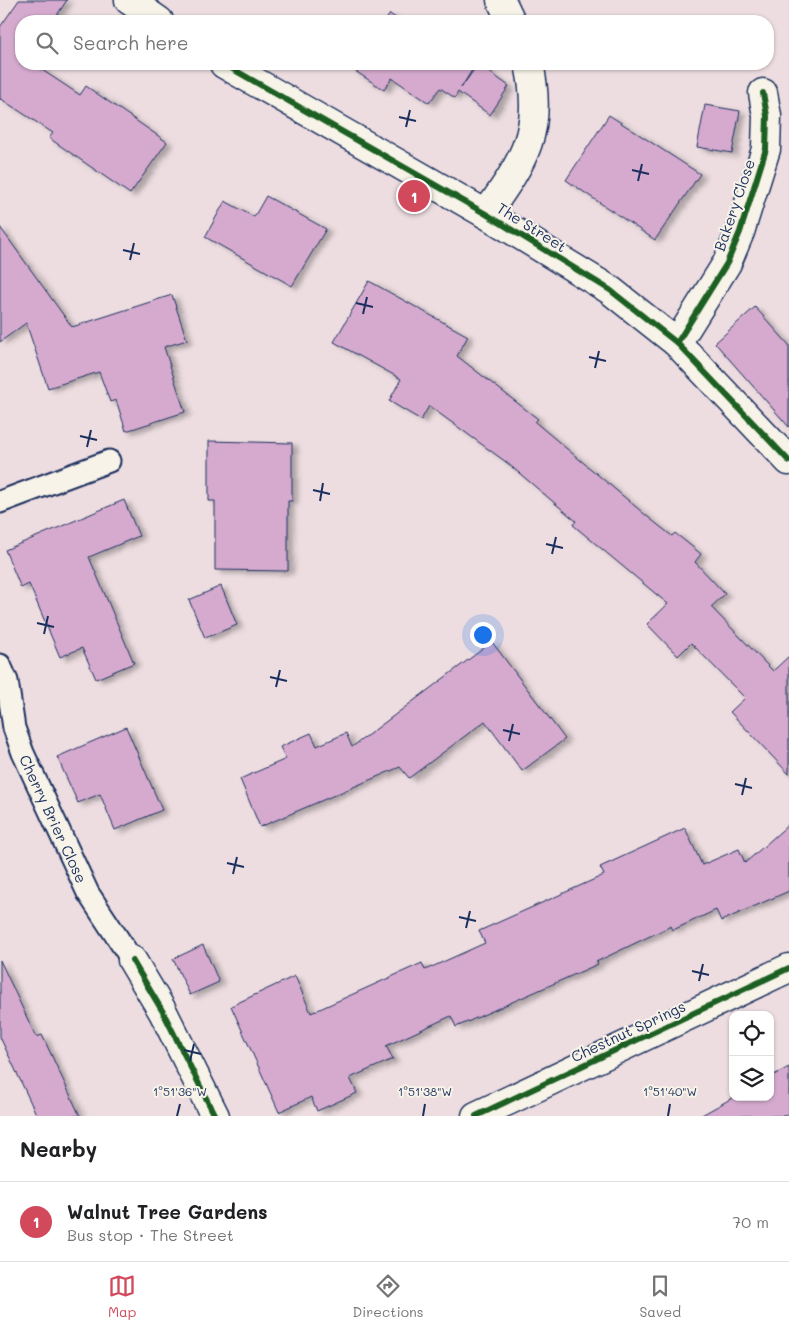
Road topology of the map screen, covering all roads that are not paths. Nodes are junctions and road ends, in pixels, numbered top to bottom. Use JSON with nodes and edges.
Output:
{"nodes":[{"id":1,"x":129,"y":0,"type":"edge"},
{"id":2,"x":501,"y":0,"type":"edge"},
{"id":3,"x":150,"y":15,"type":"edge"},
{"id":4,"x":508,"y":15,"type":"edge"},
{"id":5,"x":234,"y":70,"type":"edge"},
{"id":6,"x":530,"y":70,"type":"edge"},
{"id":7,"x":763,"y":93,"type":"dead end"},
{"id":8,"x":486,"y":214,"type":"junction"},
{"id":9,"x":677,"y":342,"type":"junction"},
{"id":10,"x":109,"y":461,"type":"dead end"},
{"id":11,"x":789,"y":461,"type":"edge"},
{"id":12,"x":0,"y":502,"type":"edge"},
{"id":13,"x":0,"y":665,"type":"edge"},
{"id":14,"x":132,"y":960,"type":"joint"},
{"id":15,"x":789,"y":968,"type":"edge"},
{"id":16,"x":215,"y":1116,"type":"edge"},
{"id":17,"x":476,"y":1116,"type":"edge"}],
"edges":[{"from":1,"to":3,"type":"street"},
{"from":2,"to":4,"type":"street"},
{"from":5,"to":8,"type":"street","name":"The Street"},
{"from":6,"to":8,"type":"street"},
{"from":7,"to":9,"type":"street","name":"Bakery Close"},
{"from":8,"to":9,"type":"street","name":"The Street"},
{"from":9,"to":11,"type":"street","name":"The Street"},
{"from":10,"to":12,"type":"lane"},
{"from":13,"to":14,"type":"lane","name":"Cherry Brier Close"},
{"from":14,"to":16,"type":"street"},
{"from":15,"to":17,"type":"street","name":"Chestnut Springs"}]}
